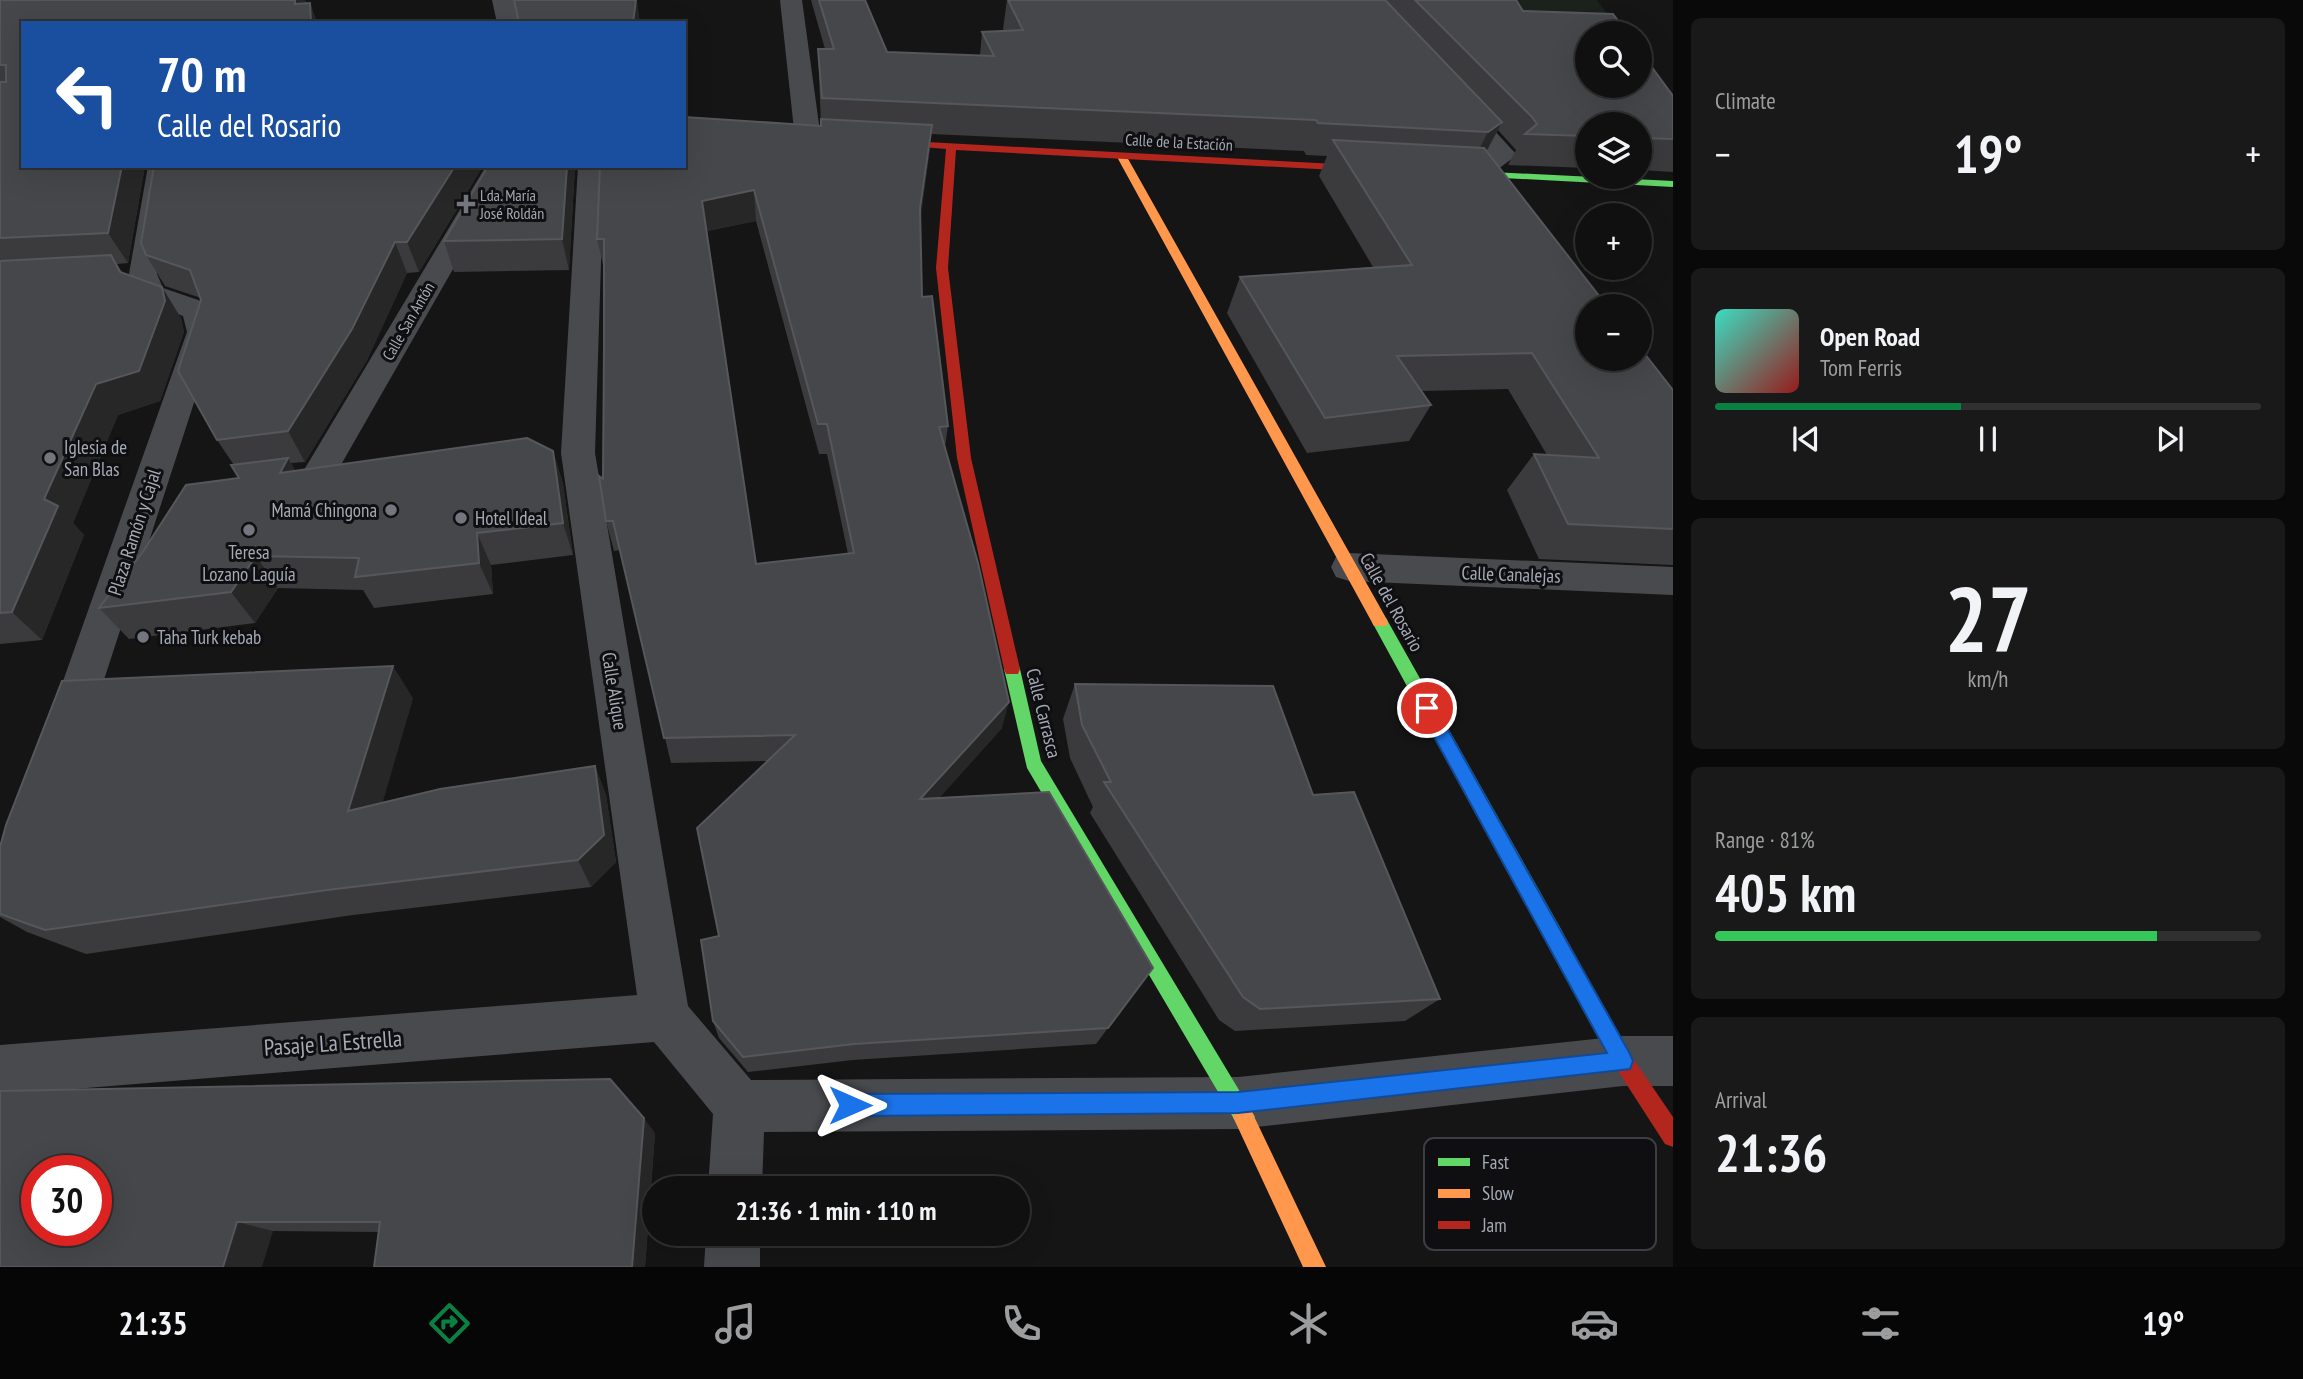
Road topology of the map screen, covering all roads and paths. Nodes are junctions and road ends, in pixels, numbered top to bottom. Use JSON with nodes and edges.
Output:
{"nodes":[{"id":1,"x":502,"y":0,"type":"edge"},
{"id":2,"x":791,"y":0,"type":"edge"},
{"id":3,"x":507,"y":21,"type":"edge"},
{"id":4,"x":1440,"y":87,"type":"edge"},
{"id":5,"x":808,"y":139,"type":"edge"},
{"id":6,"x":912,"y":144,"type":"edge"},
{"id":7,"x":951,"y":146,"type":"junction"},
{"id":8,"x":1122,"y":157,"type":"junction"},
{"id":9,"x":160,"y":168,"type":"edge"},
{"id":10,"x":498,"y":168,"type":"edge"},
{"id":11,"x":591,"y":168,"type":"edge"},
{"id":12,"x":1394,"y":170,"type":"edge"},
{"id":13,"x":1435,"y":172,"type":"edge"},
{"id":14,"x":1475,"y":174,"type":"junction"},
{"id":15,"x":1673,"y":184,"type":"edge"},
{"id":16,"x":1510,"y":215,"type":"edge"},
{"id":17,"x":359,"y":472,"type":"edge"},
{"id":18,"x":1349,"y":567,"type":"junction"},
{"id":19,"x":1673,"y":581,"type":"edge"},
{"id":20,"x":57,"y":756,"type":"edge"},
{"id":21,"x":666,"y":1017,"type":"junction"},
{"id":22,"x":1623,"y":1061,"type":"junction"},
{"id":23,"x":1673,"y":1061,"type":"edge"},
{"id":24,"x":0,"y":1070,"type":"edge"},
{"id":25,"x":1238,"y":1103,"type":"junction"},
{"id":26,"x":739,"y":1106,"type":"junction"},
{"id":27,"x":1673,"y":1136,"type":"edge"},
{"id":28,"x":736,"y":1176,"type":"edge"},
{"id":29,"x":733,"y":1246,"type":"edge"},
{"id":30,"x":732,"y":1267,"type":"edge"},
{"id":31,"x":1315,"y":1267,"type":"edge"}],
"edges":[{"from":1,"to":3,"type":"street"},
{"from":2,"to":5,"type":"street"},
{"from":4,"to":14,"type":"street"},
{"from":6,"to":7,"type":"street","name":"Calle de la Estación"},
{"from":7,"to":8,"type":"street","name":"Calle de la Estación"},
{"from":7,"to":25,"type":"street","name":"Calle Carrasca"},
{"from":8,"to":12,"type":"street","name":"Calle de la Estación"},
{"from":8,"to":18,"type":"street","name":"Calle del Rosario"},
{"from":9,"to":20,"type":"street","name":"Plaza Ramón y Cajal"},
{"from":10,"to":17,"type":"street","name":"Calle San Antón"},
{"from":11,"to":21,"type":"street","name":"Calle Alique"},
{"from":13,"to":14,"type":"street"},
{"from":14,"to":15,"type":"street"},
{"from":14,"to":16,"type":"street"},
{"from":18,"to":19,"type":"street","name":"Calle Canalejas"},
{"from":18,"to":22,"type":"street","name":"Calle del Rosario"},
{"from":21,"to":24,"type":"street","name":"Pasaje La Estrella"},
{"from":21,"to":26,"type":"street"},
{"from":22,"to":23,"type":"street"},
{"from":22,"to":25,"type":"street"},
{"from":22,"to":27,"type":"street","name":"Calle del Rosario"},
{"from":25,"to":26,"type":"street"},
{"from":25,"to":31,"type":"street","name":"Calle Carrasca"},
{"from":26,"to":28,"type":"street"},
{"from":29,"to":30,"type":"street"}]}
